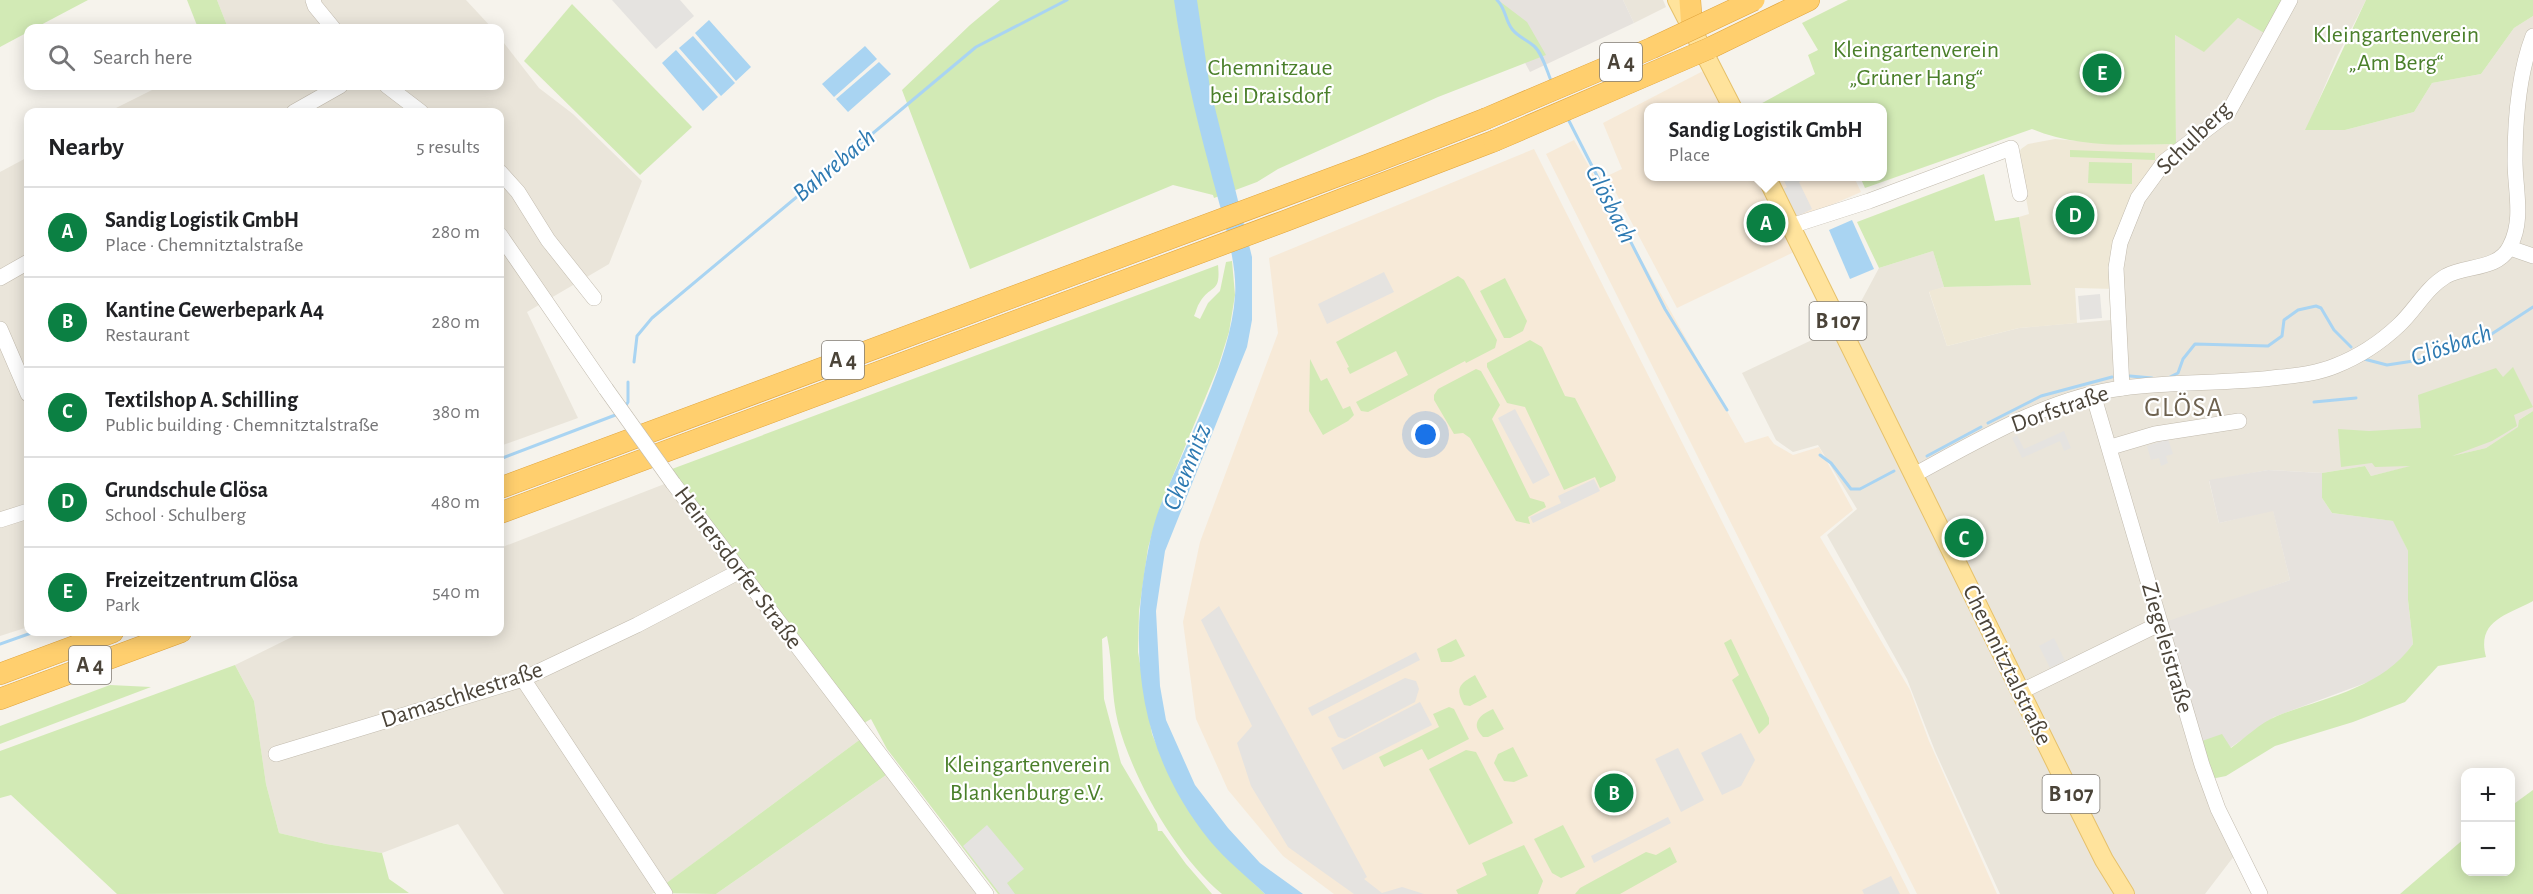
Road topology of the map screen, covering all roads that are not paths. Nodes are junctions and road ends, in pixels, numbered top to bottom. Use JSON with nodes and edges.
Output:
{"nodes":[{"id":1,"x":313,"y":0,"type":"edge"},
{"id":2,"x":1677,"y":0,"type":"edge"},
{"id":3,"x":1690,"y":0,"type":"edge"},
{"id":4,"x":1754,"y":0,"type":"edge"},
{"id":5,"x":1809,"y":0,"type":"edge"},
{"id":6,"x":2290,"y":0,"type":"edge"},
{"id":7,"x":330,"y":24,"type":"edge"},
{"id":8,"x":1692,"y":29,"type":"junction"},
{"id":9,"x":2533,"y":36,"type":"edge"},
{"id":10,"x":333,"y":90,"type":"edge"},
{"id":11,"x":392,"y":90,"type":"edge"},
{"id":12,"x":1729,"y":103,"type":"edge"},
{"id":13,"x":301,"y":108,"type":"edge"},
{"id":14,"x":416,"y":108,"type":"edge"},
{"id":15,"x":504,"y":176,"type":"edge"},
{"id":16,"x":1768,"y":181,"type":"edge"},
{"id":17,"x":2020,"y":194,"type":"dead end"},
{"id":18,"x":1791,"y":226,"type":"junction"},
{"id":19,"x":504,"y":241,"type":"edge"},
{"id":20,"x":2510,"y":248,"type":"junction"},
{"id":21,"x":2533,"y":256,"type":"edge"},
{"id":22,"x":24,"y":264,"type":"edge"},
{"id":23,"x":0,"y":278,"type":"edge"},
{"id":24,"x":594,"y":298,"type":"dead end"},
{"id":25,"x":0,"y":329,"type":"edge"},
{"id":26,"x":24,"y":385,"type":"edge"},
{"id":27,"x":2122,"y":388,"type":"junction"},
{"id":28,"x":2093,"y":394,"type":"junction"},
{"id":29,"x":2239,"y":422,"type":"dead end"},
{"id":30,"x":2111,"y":447,"type":"junction"},
{"id":31,"x":1914,"y":475,"type":"junction"},
{"id":32,"x":504,"y":487,"type":"edge"},
{"id":33,"x":24,"y":512,"type":"edge"},
{"id":34,"x":504,"y":512,"type":"edge"},
{"id":35,"x":0,"y":520,"type":"edge"},
{"id":36,"x":740,"y":572,"type":"junction"},
{"id":37,"x":2159,"y":624,"type":"junction"},
{"id":38,"x":102,"y":636,"type":"edge"},
{"id":39,"x":170,"y":636,"type":"edge"},
{"id":40,"x":0,"y":674,"type":"edge"},
{"id":41,"x":523,"y":679,"type":"junction"},
{"id":42,"x":2020,"y":692,"type":"junction"},
{"id":43,"x":0,"y":699,"type":"edge"},
{"id":44,"x":276,"y":754,"type":"dead end"},
{"id":45,"x":665,"y":894,"type":"edge"},
{"id":46,"x":986,"y":894,"type":"edge"},
{"id":47,"x":2125,"y":894,"type":"edge"},
{"id":48,"x":2260,"y":894,"type":"edge"}],
"edges":[{"from":1,"to":7,"type":"street"},
{"from":2,"to":8,"type":"main road"},
{"from":3,"to":8,"type":"highway"},
{"from":4,"to":32,"type":"highway","number":"A 4","bridge":true},
{"from":5,"to":34,"type":"highway","number":"A 4","bridge":true},
{"from":6,"to":27,"type":"street","name":"Schulberg"},
{"from":8,"to":12,"type":"main road"},
{"from":9,"to":20,"type":"street"},
{"from":10,"to":13,"type":"street"},
{"from":11,"to":14,"type":"street"},
{"from":15,"to":24,"type":"street"},
{"from":16,"to":18,"type":"main road","name":"Chemnitztalstraße","number":"B 107"},
{"from":17,"to":18,"type":"street"},
{"from":18,"to":31,"type":"main road","name":"Chemnitztalstraße","number":"B 107"},
{"from":19,"to":36,"type":"street","name":"Heinersdorfer Straße","bridge":true},
{"from":20,"to":21,"type":"street"},
{"from":20,"to":27,"type":"street","name":"Dorfstraße"},
{"from":22,"to":23,"type":"street"},
{"from":25,"to":26,"type":"street"},
{"from":27,"to":28,"type":"street","name":"Dorfstraße"},
{"from":28,"to":30,"type":"street","name":"Ziegeleistraße"},
{"from":28,"to":31,"type":"street","name":"Dorfstraße"},
{"from":29,"to":30,"type":"street"},
{"from":30,"to":37,"type":"street","name":"Ziegeleistraße"},
{"from":31,"to":42,"type":"main road","name":"Chemnitztalstraße","number":"B 107"},
{"from":33,"to":35,"type":"street"},
{"from":36,"to":41,"type":"street","name":"Damaschkestraße"},
{"from":36,"to":46,"type":"street","name":"Heinersdorfer Straße"},
{"from":37,"to":42,"type":"street"},
{"from":37,"to":48,"type":"street","name":"Ziegeleistraße"},
{"from":38,"to":40,"type":"highway","number":"A 4"},
{"from":39,"to":43,"type":"highway","number":"A 4"},
{"from":41,"to":44,"type":"street","name":"Damaschkestraße"},
{"from":41,"to":45,"type":"street"},
{"from":42,"to":47,"type":"main road","name":"Chemnitztalstraße","number":"B 107"}]}
